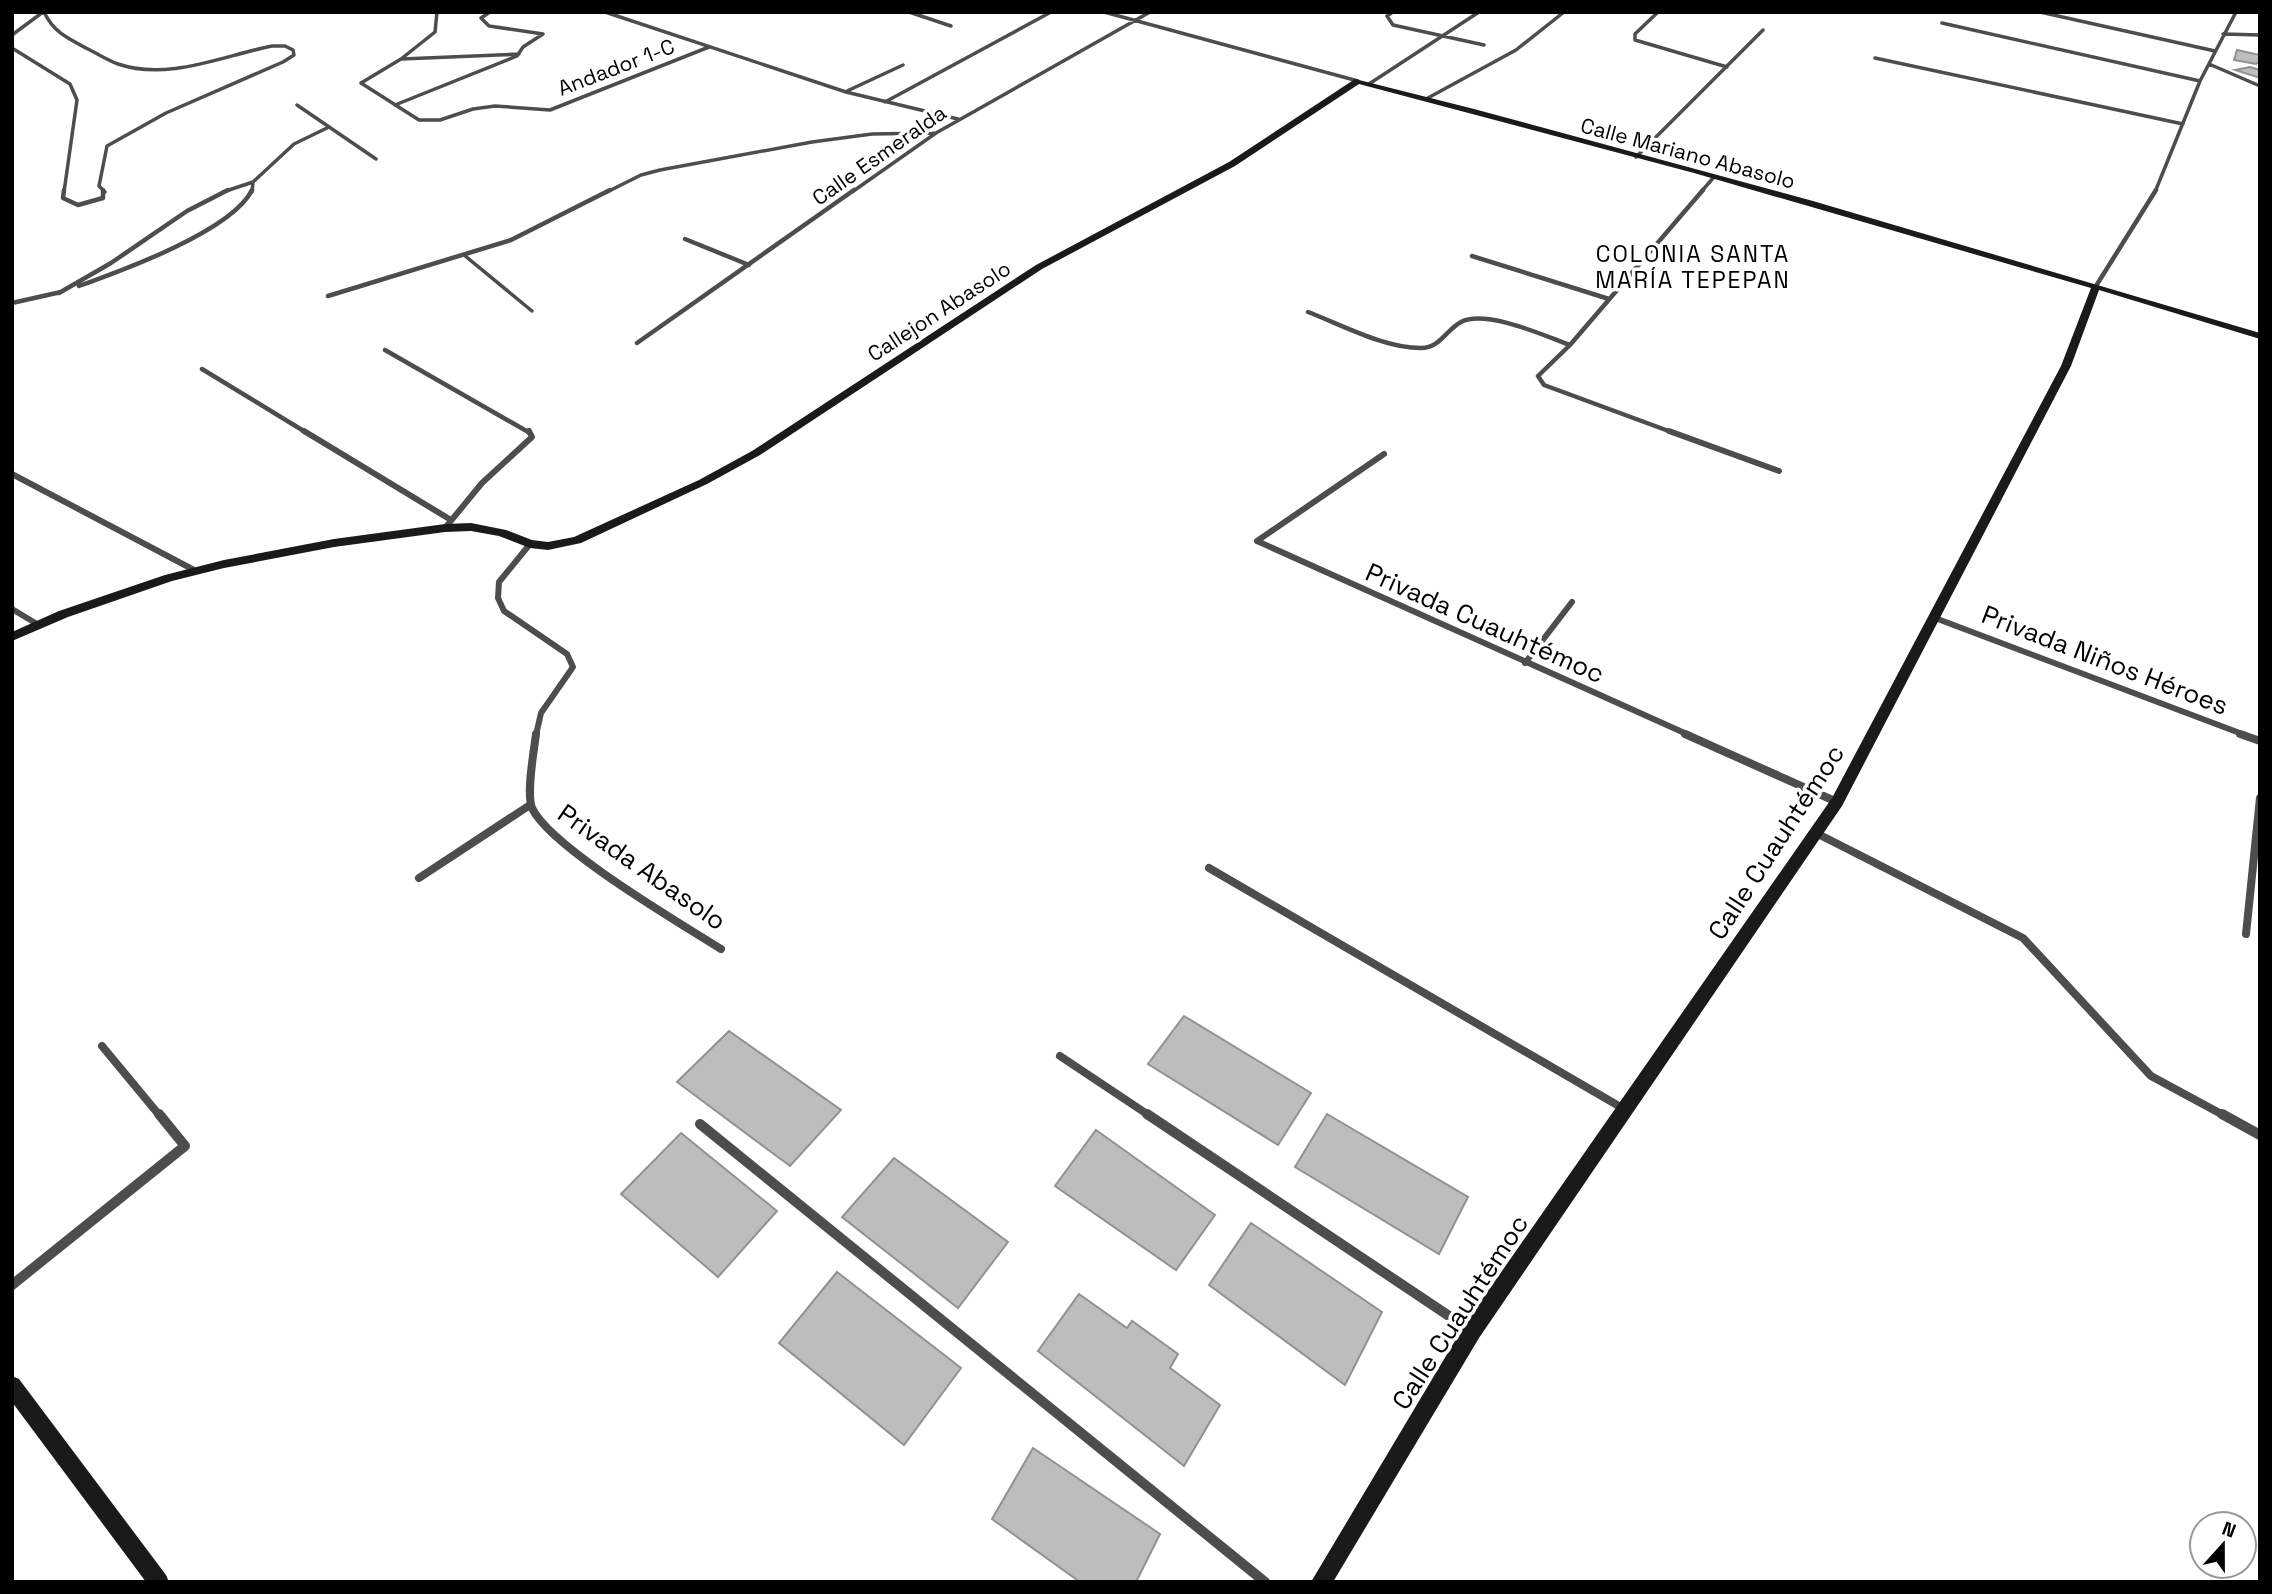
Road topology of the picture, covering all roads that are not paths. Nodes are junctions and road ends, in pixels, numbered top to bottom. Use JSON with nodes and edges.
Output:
{"nodes":[{"id":1,"x":44,"y":12,"type":"edge"},
{"id":2,"x":437,"y":12,"type":"edge"},
{"id":3,"x":490,"y":12,"type":"edge"},
{"id":4,"x":605,"y":12,"type":"edge"},
{"id":5,"x":909,"y":12,"type":"edge"},
{"id":6,"x":1051,"y":12,"type":"edge"},
{"id":7,"x":1104,"y":12,"type":"edge"},
{"id":8,"x":1150,"y":12,"type":"edge"},
{"id":9,"x":1392,"y":12,"type":"edge"},
{"id":10,"x":1479,"y":12,"type":"edge"},
{"id":11,"x":1564,"y":12,"type":"edge"},
{"id":12,"x":1658,"y":12,"type":"edge"},
{"id":13,"x":2040,"y":12,"type":"edge"},
{"id":14,"x":2236,"y":12,"type":"edge"},
{"id":15,"x":1138,"y":21,"type":"junction"},
{"id":16,"x":1942,"y":23,"type":"dead end"},
{"id":17,"x":951,"y":26,"type":"dead end"},
{"id":18,"x":1763,"y":30,"type":"dead end"},
{"id":19,"x":2223,"y":34,"type":"junction"},
{"id":20,"x":12,"y":35,"type":"edge"},
{"id":21,"x":2260,"y":35,"type":"edge"},
{"id":22,"x":1442,"y":37,"type":"junction"},
{"id":23,"x":1484,"y":45,"type":"dead end"},
{"id":24,"x":709,"y":47,"type":"junction"},
{"id":25,"x":12,"y":48,"type":"edge"},
{"id":26,"x":2215,"y":51,"type":"junction"},
{"id":27,"x":519,"y":54,"type":"junction"},
{"id":28,"x":1875,"y":58,"type":"dead end"},
{"id":29,"x":401,"y":59,"type":"junction"},
{"id":30,"x":2209,"y":64,"type":"junction"},
{"id":31,"x":903,"y":65,"type":"dead end"},
{"id":32,"x":1727,"y":66,"type":"junction"},
{"id":33,"x":2200,"y":81,"type":"junction"},
{"id":34,"x":1363,"y":82,"type":"junction"},
{"id":35,"x":2260,"y":86,"type":"edge"},
{"id":36,"x":846,"y":92,"type":"junction"},
{"id":37,"x":1426,"y":99,"type":"junction"},
{"id":38,"x":884,"y":102,"type":"junction"},
{"id":39,"x":395,"y":105,"type":"junction"},
{"id":40,"x":296,"y":106,"type":"dead end"},
{"id":41,"x":958,"y":119,"type":"junction"},
{"id":42,"x":2183,"y":124,"type":"junction"},
{"id":43,"x":329,"y":127,"type":"junction"},
{"id":44,"x":936,"y":133,"type":"junction"},
{"id":45,"x":1636,"y":157,"type":"junction"},
{"id":46,"x":376,"y":159,"type":"dead end"},
{"id":47,"x":1714,"y":177,"type":"junction"},
{"id":48,"x":253,"y":182,"type":"junction"},
{"id":49,"x":685,"y":239,"type":"dead end"},
{"id":50,"x":464,"y":255,"type":"junction"},
{"id":51,"x":1472,"y":256,"type":"dead end"},
{"id":52,"x":749,"y":265,"type":"junction"},
{"id":53,"x":2096,"y":286,"type":"junction"},
{"id":54,"x":59,"y":293,"type":"junction"},
{"id":55,"x":328,"y":296,"type":"dead end"},
{"id":56,"x":1609,"y":299,"type":"junction"},
{"id":57,"x":12,"y":303,"type":"edge"},
{"id":58,"x":532,"y":311,"type":"dead end"},
{"id":59,"x":1308,"y":313,"type":"dead end"},
{"id":60,"x":2260,"y":336,"type":"edge"},
{"id":61,"x":637,"y":343,"type":"dead end"},
{"id":62,"x":1570,"y":345,"type":"junction"},
{"id":63,"x":385,"y":350,"type":"dead end"},
{"id":64,"x":202,"y":369,"type":"dead end"},
{"id":65,"x":1384,"y":454,"type":"dead end"},
{"id":66,"x":1779,"y":471,"type":"dead end"},
{"id":67,"x":12,"y":474,"type":"edge"},
{"id":68,"x":448,"y":524,"type":"junction"},
{"id":69,"x":530,"y":544,"type":"junction"},
{"id":70,"x":196,"y":571,"type":"junction"},
{"id":71,"x":1572,"y":602,"type":"dead end"},
{"id":72,"x":12,"y":608,"type":"edge"},
{"id":73,"x":1935,"y":618,"type":"junction"},
{"id":74,"x":37,"y":624,"type":"junction"},
{"id":75,"x":12,"y":636,"type":"edge"},
{"id":76,"x":1525,"y":663,"type":"junction"},
{"id":77,"x":2260,"y":741,"type":"edge"},
{"id":78,"x":2260,"y":798,"type":"edge"},
{"id":79,"x":1837,"y":802,"type":"junction"},
{"id":80,"x":530,"y":805,"type":"junction"},
{"id":81,"x":1816,"y":833,"type":"junction"},
{"id":82,"x":1209,"y":868,"type":"dead end"},
{"id":83,"x":419,"y":878,"type":"dead end"},
{"id":84,"x":2246,"y":934,"type":"dead end"},
{"id":85,"x":721,"y":949,"type":"dead end"},
{"id":86,"x":102,"y":1046,"type":"dead end"},
{"id":87,"x":1060,"y":1056,"type":"dead end"},
{"id":88,"x":1625,"y":1110,"type":"junction"},
{"id":89,"x":700,"y":1124,"type":"dead end"},
{"id":90,"x":2260,"y":1135,"type":"edge"},
{"id":91,"x":12,"y":1285,"type":"edge"},
{"id":92,"x":1472,"y":1331,"type":"junction"},
{"id":93,"x":12,"y":1386,"type":"edge"},
{"id":94,"x":159,"y":1582,"type":"edge"},
{"id":95,"x":1265,"y":1582,"type":"edge"},
{"id":96,"x":1321,"y":1582,"type":"edge"}],
"edges":[{"from":1,"to":20,"type":"street"},
{"from":1,"to":25,"type":"street"},
{"from":2,"to":29,"type":"street","name":"Andador 1-C"},
{"from":3,"to":27,"type":"street"},
{"from":4,"to":24,"type":"street"},
{"from":5,"to":17,"type":"street"},
{"from":6,"to":38,"type":"street"},
{"from":7,"to":15,"type":"street","name":"Calle Mariano Abasolo"},
{"from":8,"to":15,"type":"street","name":"Calle Esmeralda"},
{"from":9,"to":22,"type":"street"},
{"from":10,"to":22,"type":"street"},
{"from":11,"to":37,"type":"street"},
{"from":12,"to":32,"type":"street"},
{"from":13,"to":26,"type":"street"},
{"from":14,"to":19,"type":"street","name":"Calle Cuauhtémoc"},
{"from":15,"to":34,"type":"street","name":"Calle Mariano Abasolo"},
{"from":15,"to":41,"type":"street","name":"Calle Esmeralda"},
{"from":16,"to":33,"type":"street"},
{"from":18,"to":32,"type":"street"},
{"from":19,"to":21,"type":"street"},
{"from":19,"to":26,"type":"street","name":"Calle Cuauhtémoc"},
{"from":22,"to":23,"type":"street"},
{"from":22,"to":34,"type":"street"},
{"from":24,"to":36,"type":"street"},
{"from":24,"to":39,"type":"street","name":"Andador 1-C"},
{"from":26,"to":30,"type":"street","name":"Calle Cuauhtémoc"},
{"from":27,"to":29,"type":"street"},
{"from":27,"to":39,"type":"street"},
{"from":28,"to":42,"type":"street"},
{"from":29,"to":39,"type":"street","name":"Andador 1-C"},
{"from":30,"to":33,"type":"street","name":"Calle Cuauhtémoc"},
{"from":30,"to":35,"type":"street"},
{"from":31,"to":36,"type":"street"},
{"from":32,"to":45,"type":"street"},
{"from":33,"to":42,"type":"street","name":"Calle Cuauhtémoc"},
{"from":34,"to":37,"type":"street","name":"Calle Mariano Abasolo"},
{"from":34,"to":69,"type":"street","name":"Callejon Abasolo"},
{"from":36,"to":38,"type":"street"},
{"from":37,"to":45,"type":"street","name":"Calle Mariano Abasolo"},
{"from":38,"to":41,"type":"street"},
{"from":40,"to":43,"type":"street"},
{"from":41,"to":44,"type":"street","name":"Calle Esmeralda"},
{"from":42,"to":53,"type":"street","name":"Calle Cuauhtémoc"},
{"from":43,"to":46,"type":"street"},
{"from":43,"to":48,"type":"street"},
{"from":44,"to":50,"type":"street"},
{"from":44,"to":52,"type":"street","name":"Calle Esmeralda"},
{"from":45,"to":47,"type":"street","name":"Calle Mariano Abasolo"},
{"from":47,"to":53,"type":"street","name":"Calle Mariano Abasolo"},
{"from":47,"to":56,"type":"street"},
{"from":48,"to":54,"type":"street"},
{"from":48,"to":54,"type":"street"},
{"from":49,"to":52,"type":"street"},
{"from":50,"to":55,"type":"street"},
{"from":50,"to":58,"type":"lane"},
{"from":51,"to":56,"type":"street"},
{"from":52,"to":61,"type":"street","name":"Calle Esmeralda"},
{"from":53,"to":60,"type":"street","name":"Calle Mariano Abasolo"},
{"from":53,"to":73,"type":"street","name":"Calle Cuauhtémoc"},
{"from":54,"to":57,"type":"street"},
{"from":56,"to":62,"type":"street"},
{"from":59,"to":62,"type":"street"},
{"from":62,"to":66,"type":"street"},
{"from":63,"to":68,"type":"street"},
{"from":64,"to":68,"type":"street"},
{"from":65,"to":76,"type":"street","name":"Privada Cuauhtémoc"},
{"from":67,"to":70,"type":"street"},
{"from":68,"to":69,"type":"street"},
{"from":68,"to":70,"type":"street"},
{"from":69,"to":80,"type":"street","name":"Privada Abasolo"},
{"from":70,"to":74,"type":"street"},
{"from":71,"to":76,"type":"street"},
{"from":72,"to":74,"type":"street"},
{"from":73,"to":77,"type":"street","name":"Privada Niños Héroes"},
{"from":73,"to":79,"type":"street","name":"Calle Cuauhtémoc"},
{"from":74,"to":75,"type":"street"},
{"from":76,"to":79,"type":"street","name":"Privada Cuauhtémoc"},
{"from":78,"to":84,"type":"street"},
{"from":79,"to":81,"type":"street","name":"Calle Cuauhtémoc"},
{"from":80,"to":83,"type":"street"},
{"from":80,"to":85,"type":"street","name":"Privada Abasolo"},
{"from":81,"to":88,"type":"street","name":"Calle Cuauhtémoc"},
{"from":81,"to":90,"type":"street"},
{"from":82,"to":88,"type":"street"},
{"from":86,"to":91,"type":"street"},
{"from":87,"to":92,"type":"street"},
{"from":88,"to":92,"type":"street","name":"Calle Cuauhtémoc"},
{"from":89,"to":95,"type":"street"},
{"from":92,"to":96,"type":"street","name":"Calle Cuauhtémoc"},
{"from":93,"to":94,"type":"street"}]}
